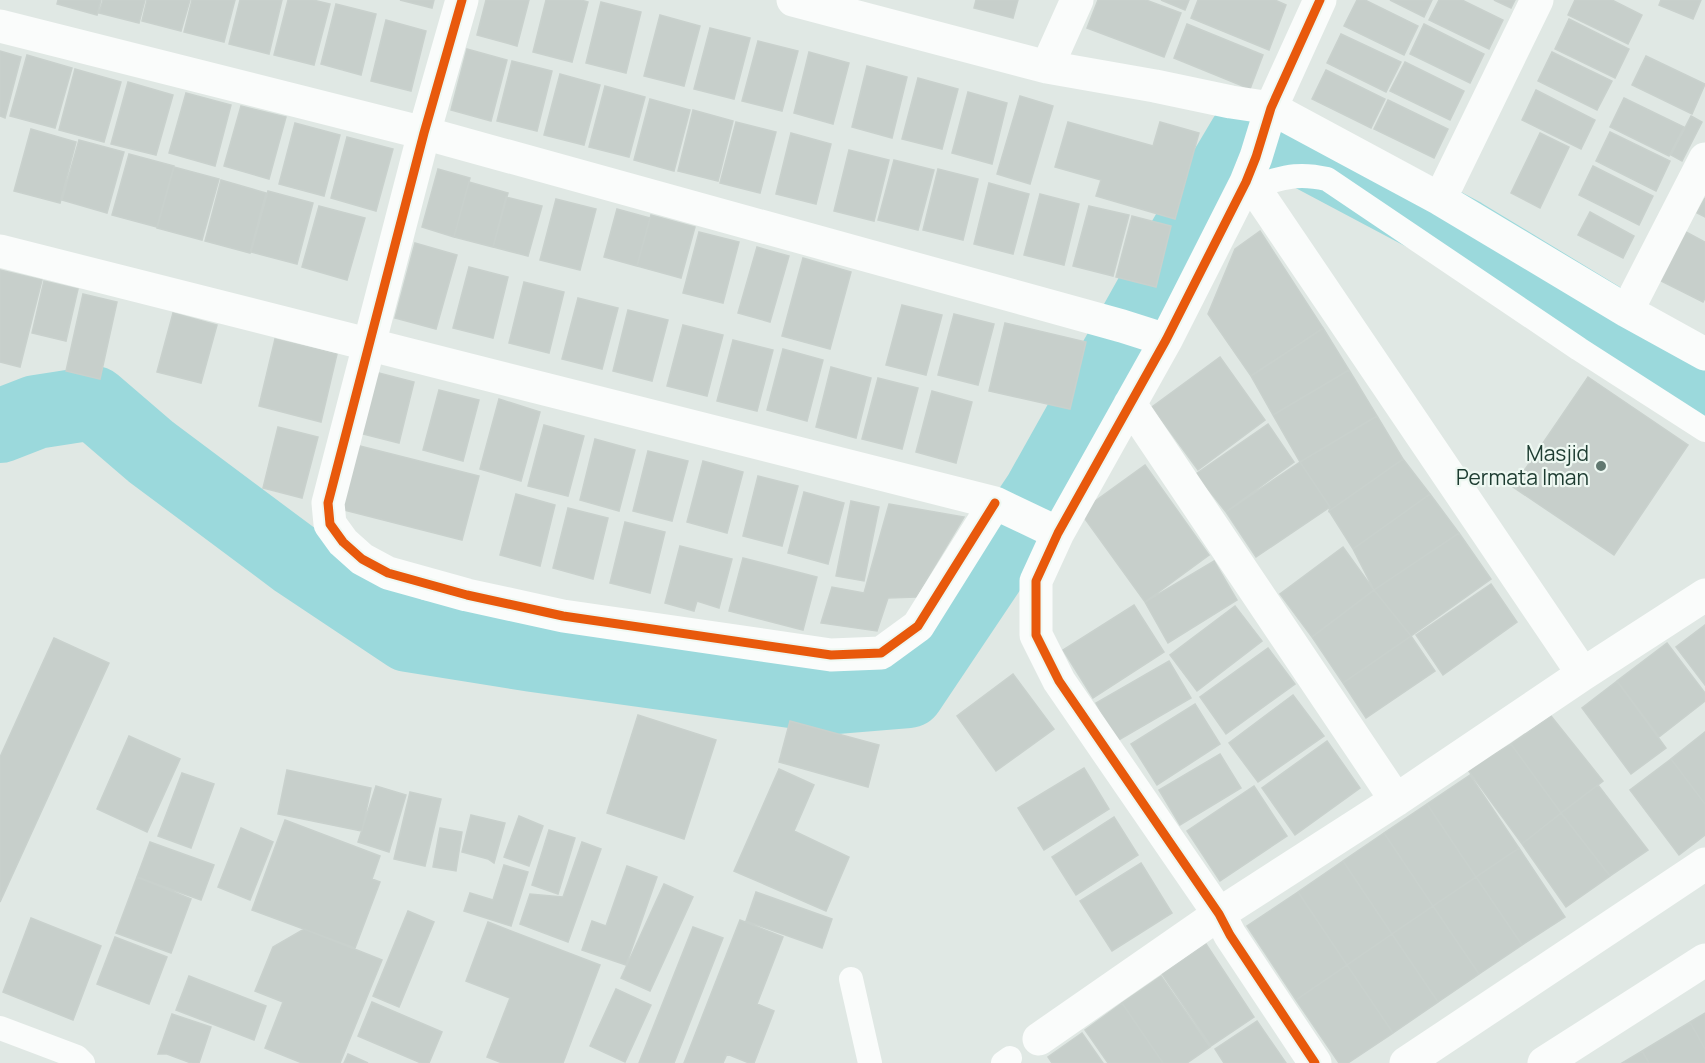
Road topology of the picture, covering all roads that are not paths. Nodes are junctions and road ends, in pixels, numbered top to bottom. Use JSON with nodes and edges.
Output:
{"nodes":[{"id":1,"x":462,"y":0,"type":"edge"},
{"id":2,"x":793,"y":0,"type":"edge"},
{"id":3,"x":1077,"y":0,"type":"edge"},
{"id":4,"x":1320,"y":0,"type":"edge"},
{"id":5,"x":1537,"y":0,"type":"edge"},
{"id":6,"x":0,"y":26,"type":"edge"},
{"id":7,"x":1047,"y":68,"type":"junction"},
{"id":8,"x":1268,"y":117,"type":"junction"},
{"id":9,"x":424,"y":133,"type":"junction"},
{"id":10,"x":1705,"y":159,"type":"edge"},
{"id":11,"x":1252,"y":175,"type":"junction"},
{"id":12,"x":1440,"y":199,"type":"junction"},
{"id":13,"x":0,"y":251,"type":"edge"},
{"id":14,"x":1627,"y":311,"type":"junction"},
{"id":15,"x":1146,"y":334,"type":"junction"},
{"id":16,"x":368,"y":344,"type":"junction"},
{"id":17,"x":1705,"y":354,"type":"edge"},
{"id":18,"x":1130,"y":404,"type":"junction"},
{"id":19,"x":1705,"y":430,"type":"edge"},
{"id":20,"x":1004,"y":508,"type":"junction"},
{"id":21,"x":1051,"y":530,"type":"junction"},
{"id":22,"x":1705,"y":595,"type":"edge"},
{"id":23,"x":1583,"y":674,"type":"junction"},
{"id":24,"x":1396,"y":800,"type":"junction"},
{"id":25,"x":1705,"y":864,"type":"edge"},
{"id":26,"x":1219,"y":914,"type":"junction"},
{"id":27,"x":1705,"y":960,"type":"edge"},
{"id":28,"x":851,"y":979,"type":"dead end"},
{"id":29,"x":0,"y":1028,"type":"edge"},
{"id":30,"x":1039,"y":1038,"type":"dead end"},
{"id":31,"x":83,"y":1063,"type":"edge"},
{"id":32,"x":870,"y":1063,"type":"edge"},
{"id":33,"x":1315,"y":1063,"type":"edge"},
{"id":34,"x":1406,"y":1063,"type":"edge"},
{"id":35,"x":1544,"y":1063,"type":"edge"}],
"edges":[{"from":1,"to":9,"type":"street"},
{"from":2,"to":7,"type":"street"},
{"from":3,"to":7,"type":"street"},
{"from":4,"to":8,"type":"street"},
{"from":5,"to":12,"type":"street"},
{"from":6,"to":9,"type":"street"},
{"from":7,"to":8,"type":"street"},
{"from":8,"to":11,"type":"street"},
{"from":8,"to":12,"type":"street"},
{"from":9,"to":15,"type":"street"},
{"from":9,"to":16,"type":"street"},
{"from":10,"to":14,"type":"street"},
{"from":11,"to":15,"type":"street"},
{"from":11,"to":19,"type":"lane"},
{"from":11,"to":23,"type":"street"},
{"from":12,"to":14,"type":"street"},
{"from":13,"to":16,"type":"street"},
{"from":14,"to":17,"type":"street"},
{"from":15,"to":18,"type":"street"},
{"from":16,"to":20,"type":"street"},
{"from":16,"to":20,"type":"street"},
{"from":18,"to":21,"type":"street"},
{"from":18,"to":24,"type":"street"},
{"from":20,"to":21,"type":"street"},
{"from":21,"to":26,"type":"street"},
{"from":22,"to":23,"type":"street"},
{"from":23,"to":24,"type":"street"},
{"from":24,"to":26,"type":"street"},
{"from":25,"to":34,"type":"street"},
{"from":26,"to":30,"type":"street"},
{"from":26,"to":33,"type":"street"},
{"from":27,"to":35,"type":"street"},
{"from":28,"to":32,"type":"lane"},
{"from":29,"to":31,"type":"lane"}]}
